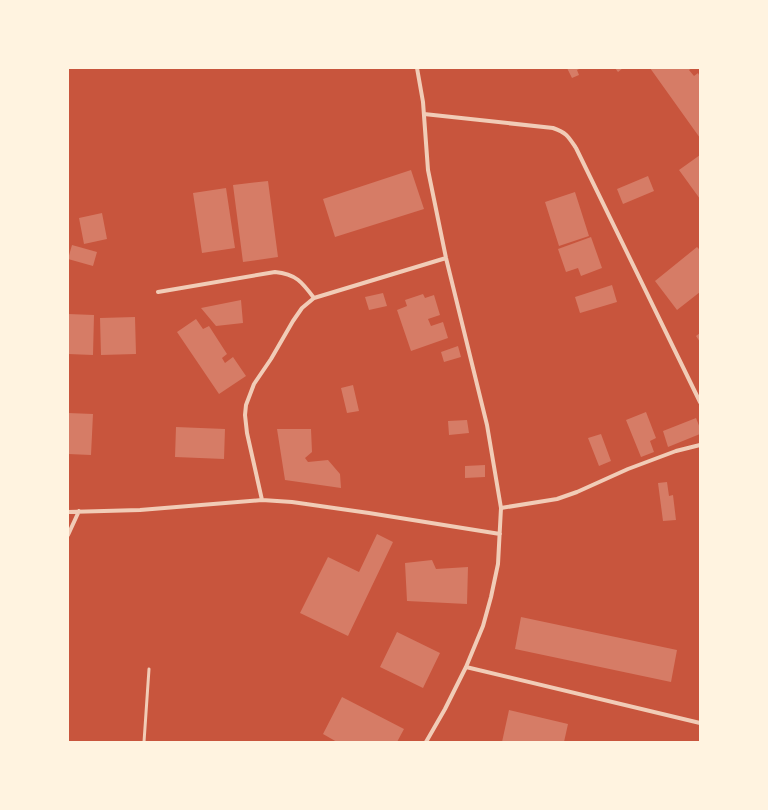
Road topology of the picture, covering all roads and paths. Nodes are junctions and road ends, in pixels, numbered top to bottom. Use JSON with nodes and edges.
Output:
{"nodes":[{"id":1,"x":417,"y":68,"type":"edge"},
{"id":2,"x":424,"y":114,"type":"junction"},
{"id":3,"x":446,"y":258,"type":"junction"},
{"id":4,"x":158,"y":292,"type":"dead end"},
{"id":5,"x":314,"y":298,"type":"junction"},
{"id":6,"x":700,"y":402,"type":"edge"},
{"id":7,"x":700,"y":445,"type":"edge"},
{"id":8,"x":262,"y":500,"type":"junction"},
{"id":9,"x":501,"y":508,"type":"junction"},
{"id":10,"x":79,"y":511,"type":"junction"},
{"id":11,"x":68,"y":512,"type":"edge"},
{"id":12,"x":500,"y":534,"type":"junction"},
{"id":13,"x":68,"y":535,"type":"edge"},
{"id":14,"x":466,"y":667,"type":"junction"},
{"id":15,"x":149,"y":670,"type":"dead end"},
{"id":16,"x":700,"y":723,"type":"edge"},
{"id":17,"x":144,"y":742,"type":"edge"},
{"id":18,"x":426,"y":742,"type":"edge"}],
"edges":[{"from":1,"to":2,"type":"street"},
{"from":2,"to":3,"type":"street"},
{"from":2,"to":6,"type":"street"},
{"from":3,"to":5,"type":"street"},
{"from":3,"to":9,"type":"street"},
{"from":4,"to":5,"type":"street"},
{"from":5,"to":8,"type":"street"},
{"from":7,"to":9,"type":"street"},
{"from":8,"to":10,"type":"street"},
{"from":8,"to":12,"type":"street"},
{"from":9,"to":12,"type":"street"},
{"from":10,"to":11,"type":"street"},
{"from":10,"to":13,"type":"street"},
{"from":12,"to":14,"type":"street"},
{"from":14,"to":16,"type":"street"},
{"from":14,"to":18,"type":"street"},
{"from":15,"to":17,"type":"lane"}]}
